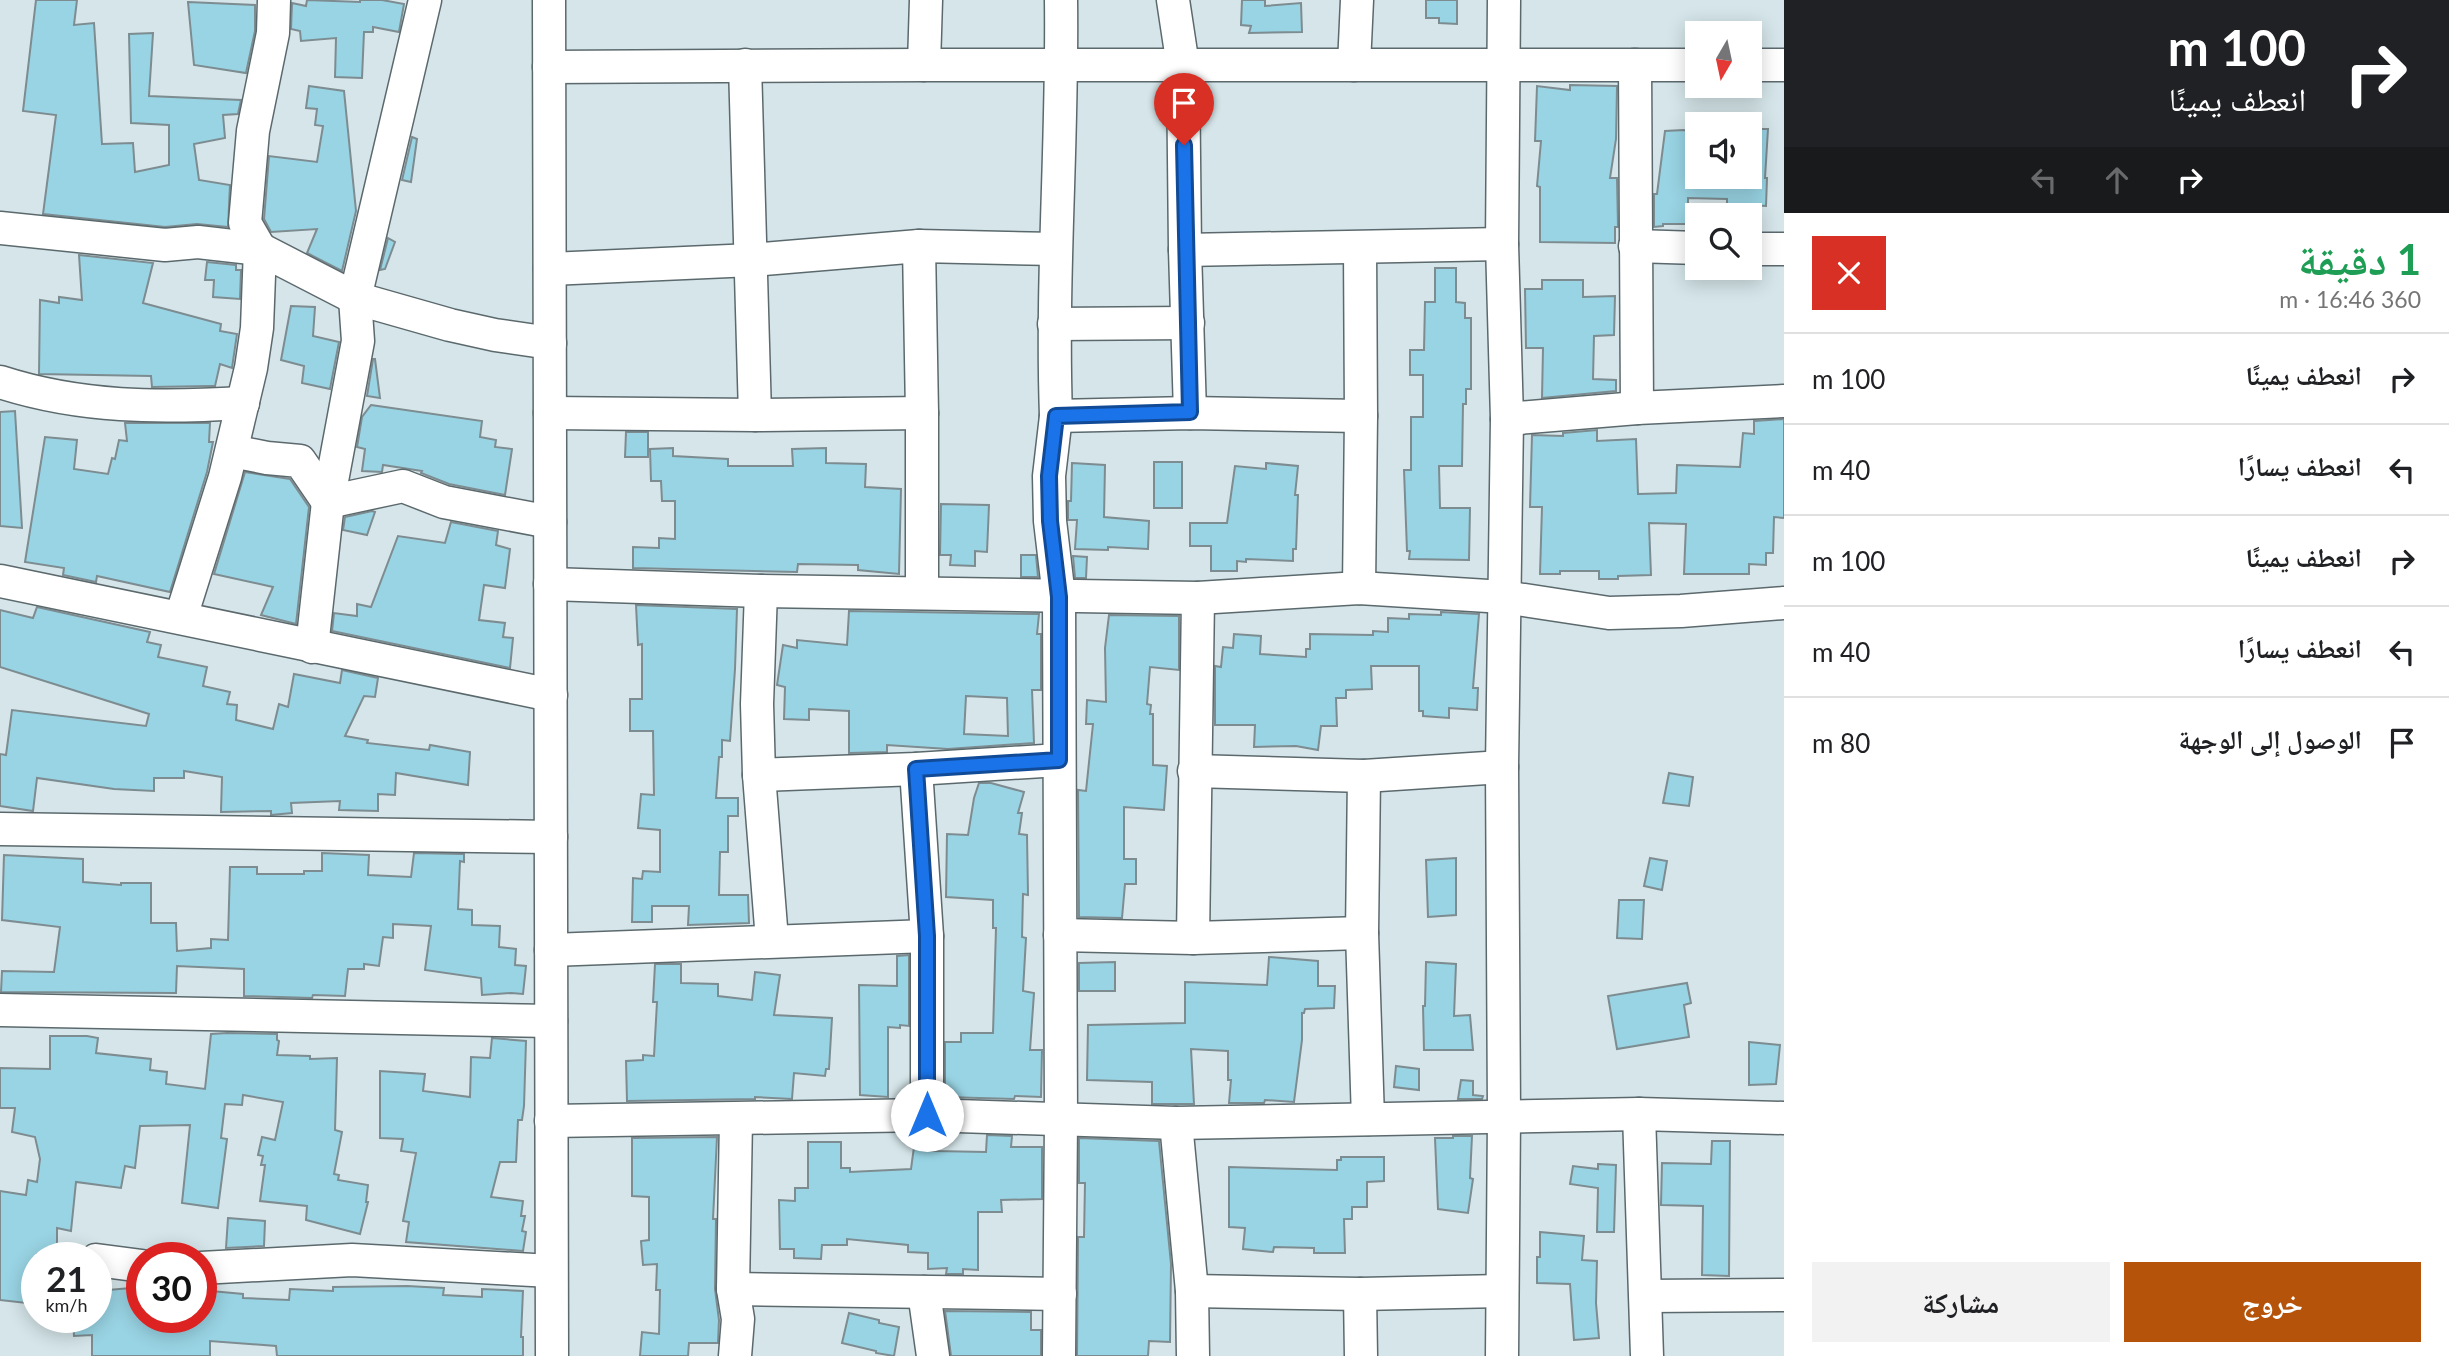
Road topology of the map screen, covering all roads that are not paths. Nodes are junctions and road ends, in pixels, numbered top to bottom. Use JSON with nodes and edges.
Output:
{"nodes":[{"id":1,"x":274,"y":0,"type":"edge"},
{"id":2,"x":425,"y":0,"type":"edge"},
{"id":3,"x":549,"y":0,"type":"edge"},
{"id":4,"x":926,"y":0,"type":"edge"},
{"id":5,"x":1061,"y":0,"type":"edge"},
{"id":6,"x":1173,"y":0,"type":"edge"},
{"id":7,"x":1357,"y":0,"type":"edge"},
{"id":8,"x":1504,"y":0,"type":"edge"},
{"id":9,"x":746,"y":65,"type":"junction"},
{"id":10,"x":924,"y":65,"type":"junction"},
{"id":11,"x":1354,"y":65,"type":"junction"},
{"id":12,"x":1504,"y":65,"type":"junction"},
{"id":13,"x":1635,"y":65,"type":"junction"},
{"id":14,"x":1685,"y":65,"type":"edge"},
{"id":15,"x":1762,"y":65,"type":"edge"},
{"id":16,"x":1784,"y":65,"type":"edge"},
{"id":17,"x":1062,"y":66,"type":"junction"},
{"id":18,"x":1183,"y":66,"type":"junction"},
{"id":19,"x":549,"y":67,"type":"junction"},
{"id":20,"x":0,"y":228,"type":"edge"},
{"id":21,"x":1502,"y":244,"type":"junction"},
{"id":22,"x":919,"y":246,"type":"junction"},
{"id":23,"x":1635,"y":246,"type":"junction"},
{"id":24,"x":1685,"y":247,"type":"edge"},
{"id":25,"x":1360,"y":248,"type":"junction"},
{"id":26,"x":1762,"y":248,"type":"edge"},
{"id":27,"x":260,"y":249,"type":"junction"},
{"id":28,"x":1055,"y":249,"type":"junction"},
{"id":29,"x":1784,"y":249,"type":"edge"},
{"id":30,"x":1185,"y":250,"type":"junction"},
{"id":31,"x":752,"y":260,"type":"junction"},
{"id":32,"x":550,"y":269,"type":"junction"},
{"id":33,"x":355,"y":298,"type":"junction"},
{"id":34,"x":1188,"y":323,"type":"junction"},
{"id":35,"x":1054,"y":324,"type":"junction"},
{"id":36,"x":550,"y":343,"type":"junction"},
{"id":37,"x":0,"y":382,"type":"edge"},
{"id":38,"x":1784,"y":401,"type":"edge"},
{"id":39,"x":243,"y":403,"type":"junction"},
{"id":40,"x":1637,"y":408,"type":"junction"},
{"id":41,"x":1190,"y":412,"type":"junction"},
{"id":42,"x":550,"y":413,"type":"junction"},
{"id":43,"x":922,"y":413,"type":"junction"},
{"id":44,"x":755,"y":415,"type":"junction"},
{"id":45,"x":1056,"y":416,"type":"junction"},
{"id":46,"x":1361,"y":416,"type":"junction"},
{"id":47,"x":1507,"y":419,"type":"junction"},
{"id":48,"x":232,"y":451,"type":"junction"},
{"id":49,"x":328,"y":502,"type":"junction"},
{"id":50,"x":551,"y":522,"type":"junction"},
{"id":51,"x":0,"y":581,"type":"edge"},
{"id":52,"x":550,"y":584,"type":"junction"},
{"id":53,"x":1359,"y":588,"type":"junction"},
{"id":54,"x":761,"y":592,"type":"junction"},
{"id":55,"x":922,"y":592,"type":"junction"},
{"id":56,"x":1059,"y":597,"type":"junction"},
{"id":57,"x":1504,"y":597,"type":"junction"},
{"id":58,"x":1198,"y":598,"type":"junction"},
{"id":59,"x":1784,"y":603,"type":"edge"},
{"id":60,"x":181,"y":617,"type":"junction"},
{"id":61,"x":312,"y":647,"type":"junction"},
{"id":62,"x":551,"y":695,"type":"junction"},
{"id":63,"x":1059,"y":760,"type":"junction"},
{"id":64,"x":1502,"y":767,"type":"junction"},
{"id":65,"x":916,"y":769,"type":"junction"},
{"id":66,"x":1194,"y":771,"type":"junction"},
{"id":67,"x":759,"y":775,"type":"junction"},
{"id":68,"x":1364,"y":776,"type":"junction"},
{"id":69,"x":0,"y":829,"type":"edge"},
{"id":70,"x":551,"y":837,"type":"junction"},
{"id":71,"x":1362,"y":933,"type":"junction"},
{"id":72,"x":1060,"y":935,"type":"junction"},
{"id":73,"x":927,"y":936,"type":"junction"},
{"id":74,"x":1193,"y":938,"type":"junction"},
{"id":75,"x":772,"y":940,"type":"junction"},
{"id":76,"x":551,"y":950,"type":"junction"},
{"id":77,"x":0,"y":1010,"type":"edge"},
{"id":78,"x":551,"y":1021,"type":"junction"},
{"id":79,"x":1639,"y":1114,"type":"junction"},
{"id":80,"x":927,"y":1115,"type":"junction"},
{"id":81,"x":1504,"y":1116,"type":"junction"},
{"id":82,"x":1784,"y":1118,"type":"edge"},
{"id":83,"x":736,"y":1119,"type":"junction"},
{"id":84,"x":1367,"y":1119,"type":"junction"},
{"id":85,"x":1061,"y":1120,"type":"junction"},
{"id":86,"x":551,"y":1121,"type":"junction"},
{"id":87,"x":1176,"y":1123,"type":"junction"},
{"id":88,"x":217,"y":1267,"type":"edge"},
{"id":89,"x":551,"y":1271,"type":"junction"},
{"id":90,"x":733,"y":1289,"type":"junction"},
{"id":91,"x":1192,"y":1291,"type":"junction"},
{"id":92,"x":1502,"y":1291,"type":"junction"},
{"id":93,"x":924,"y":1292,"type":"junction"},
{"id":94,"x":1060,"y":1294,"type":"junction"},
{"id":95,"x":1360,"y":1294,"type":"junction"},
{"id":96,"x":1784,"y":1295,"type":"edge"},
{"id":97,"x":1646,"y":1296,"type":"junction"},
{"id":98,"x":552,"y":1356,"type":"edge"},
{"id":99,"x":735,"y":1356,"type":"edge"},
{"id":100,"x":933,"y":1356,"type":"edge"},
{"id":101,"x":1059,"y":1356,"type":"edge"},
{"id":102,"x":1193,"y":1356,"type":"edge"},
{"id":103,"x":1361,"y":1356,"type":"edge"},
{"id":104,"x":1502,"y":1356,"type":"edge"},
{"id":105,"x":1647,"y":1356,"type":"edge"}],
"edges":[{"from":1,"to":27,"type":"street"},
{"from":2,"to":33,"type":"street"},
{"from":3,"to":19,"type":"street"},
{"from":4,"to":10,"type":"street"},
{"from":5,"to":17,"type":"street"},
{"from":6,"to":18,"type":"street"},
{"from":7,"to":11,"type":"street"},
{"from":8,"to":12,"type":"street"},
{"from":9,"to":10,"type":"street"},
{"from":9,"to":19,"type":"street"},
{"from":9,"to":31,"type":"street"},
{"from":10,"to":17,"type":"street"},
{"from":11,"to":12,"type":"street"},
{"from":11,"to":18,"type":"street"},
{"from":12,"to":13,"type":"street"},
{"from":12,"to":21,"type":"street"},
{"from":13,"to":14,"type":"street"},
{"from":13,"to":23,"type":"street"},
{"from":15,"to":16,"type":"street"},
{"from":17,"to":18,"type":"street"},
{"from":17,"to":28,"type":"street"},
{"from":18,"to":30,"type":"street"},
{"from":19,"to":32,"type":"street"},
{"from":20,"to":27,"type":"street"},
{"from":21,"to":25,"type":"street"},
{"from":21,"to":47,"type":"street"},
{"from":22,"to":28,"type":"street"},
{"from":22,"to":31,"type":"street"},
{"from":22,"to":43,"type":"street"},
{"from":23,"to":24,"type":"street"},
{"from":23,"to":40,"type":"street"},
{"from":25,"to":30,"type":"street"},
{"from":25,"to":46,"type":"street"},
{"from":26,"to":29,"type":"street"},
{"from":27,"to":33,"type":"street"},
{"from":27,"to":39,"type":"street"},
{"from":28,"to":35,"type":"street"},
{"from":30,"to":34,"type":"street"},
{"from":31,"to":32,"type":"street"},
{"from":31,"to":44,"type":"street"},
{"from":32,"to":36,"type":"street"},
{"from":33,"to":36,"type":"street"},
{"from":33,"to":49,"type":"street"},
{"from":34,"to":35,"type":"street"},
{"from":34,"to":41,"type":"street"},
{"from":35,"to":45,"type":"street"},
{"from":36,"to":42,"type":"street"},
{"from":37,"to":39,"type":"street"},
{"from":38,"to":40,"type":"street"},
{"from":39,"to":48,"type":"street"},
{"from":40,"to":47,"type":"street"},
{"from":41,"to":45,"type":"street"},
{"from":41,"to":46,"type":"street"},
{"from":42,"to":44,"type":"street"},
{"from":42,"to":50,"type":"street"},
{"from":43,"to":44,"type":"street"},
{"from":43,"to":55,"type":"street"},
{"from":45,"to":56,"type":"street"},
{"from":46,"to":53,"type":"street"},
{"from":47,"to":57,"type":"street"},
{"from":48,"to":49,"type":"street"},
{"from":48,"to":60,"type":"street"},
{"from":49,"to":50,"type":"street"},
{"from":49,"to":61,"type":"street"},
{"from":50,"to":52,"type":"street"},
{"from":51,"to":60,"type":"street"},
{"from":52,"to":54,"type":"street"},
{"from":52,"to":62,"type":"street"},
{"from":53,"to":57,"type":"street"},
{"from":53,"to":58,"type":"street"},
{"from":54,"to":55,"type":"street"},
{"from":54,"to":67,"type":"street"},
{"from":55,"to":56,"type":"street"},
{"from":56,"to":58,"type":"street"},
{"from":56,"to":63,"type":"street"},
{"from":57,"to":59,"type":"street"},
{"from":57,"to":64,"type":"street"},
{"from":58,"to":66,"type":"street"},
{"from":60,"to":61,"type":"street"},
{"from":61,"to":62,"type":"street"},
{"from":62,"to":70,"type":"street"},
{"from":63,"to":65,"type":"street"},
{"from":63,"to":72,"type":"street"},
{"from":64,"to":68,"type":"street"},
{"from":64,"to":81,"type":"street"},
{"from":65,"to":67,"type":"street"},
{"from":65,"to":73,"type":"street"},
{"from":66,"to":68,"type":"street"},
{"from":66,"to":74,"type":"street"},
{"from":67,"to":75,"type":"street"},
{"from":68,"to":71,"type":"street"},
{"from":69,"to":70,"type":"street"},
{"from":70,"to":76,"type":"street"},
{"from":71,"to":74,"type":"street"},
{"from":71,"to":84,"type":"street"},
{"from":72,"to":74,"type":"street"},
{"from":72,"to":85,"type":"street"},
{"from":73,"to":75,"type":"street"},
{"from":73,"to":80,"type":"street"},
{"from":75,"to":76,"type":"street"},
{"from":76,"to":78,"type":"street"},
{"from":77,"to":78,"type":"street"},
{"from":78,"to":86,"type":"street"},
{"from":79,"to":81,"type":"street"},
{"from":79,"to":82,"type":"street"},
{"from":79,"to":97,"type":"street"},
{"from":80,"to":83,"type":"street"},
{"from":80,"to":85,"type":"street"},
{"from":81,"to":84,"type":"street"},
{"from":81,"to":92,"type":"street"},
{"from":83,"to":86,"type":"street"},
{"from":83,"to":90,"type":"street"},
{"from":84,"to":87,"type":"street"},
{"from":85,"to":87,"type":"street"},
{"from":85,"to":94,"type":"street"},
{"from":86,"to":89,"type":"street"},
{"from":87,"to":91,"type":"street"},
{"from":88,"to":89,"type":"street"},
{"from":89,"to":98,"type":"street"},
{"from":90,"to":93,"type":"street"},
{"from":90,"to":99,"type":"street"},
{"from":91,"to":95,"type":"street"},
{"from":91,"to":102,"type":"street"},
{"from":92,"to":95,"type":"street"},
{"from":92,"to":104,"type":"street"},
{"from":93,"to":94,"type":"street"},
{"from":93,"to":100,"type":"street"},
{"from":94,"to":101,"type":"street"},
{"from":95,"to":103,"type":"street"},
{"from":96,"to":97,"type":"street"},
{"from":97,"to":105,"type":"street"}]}
